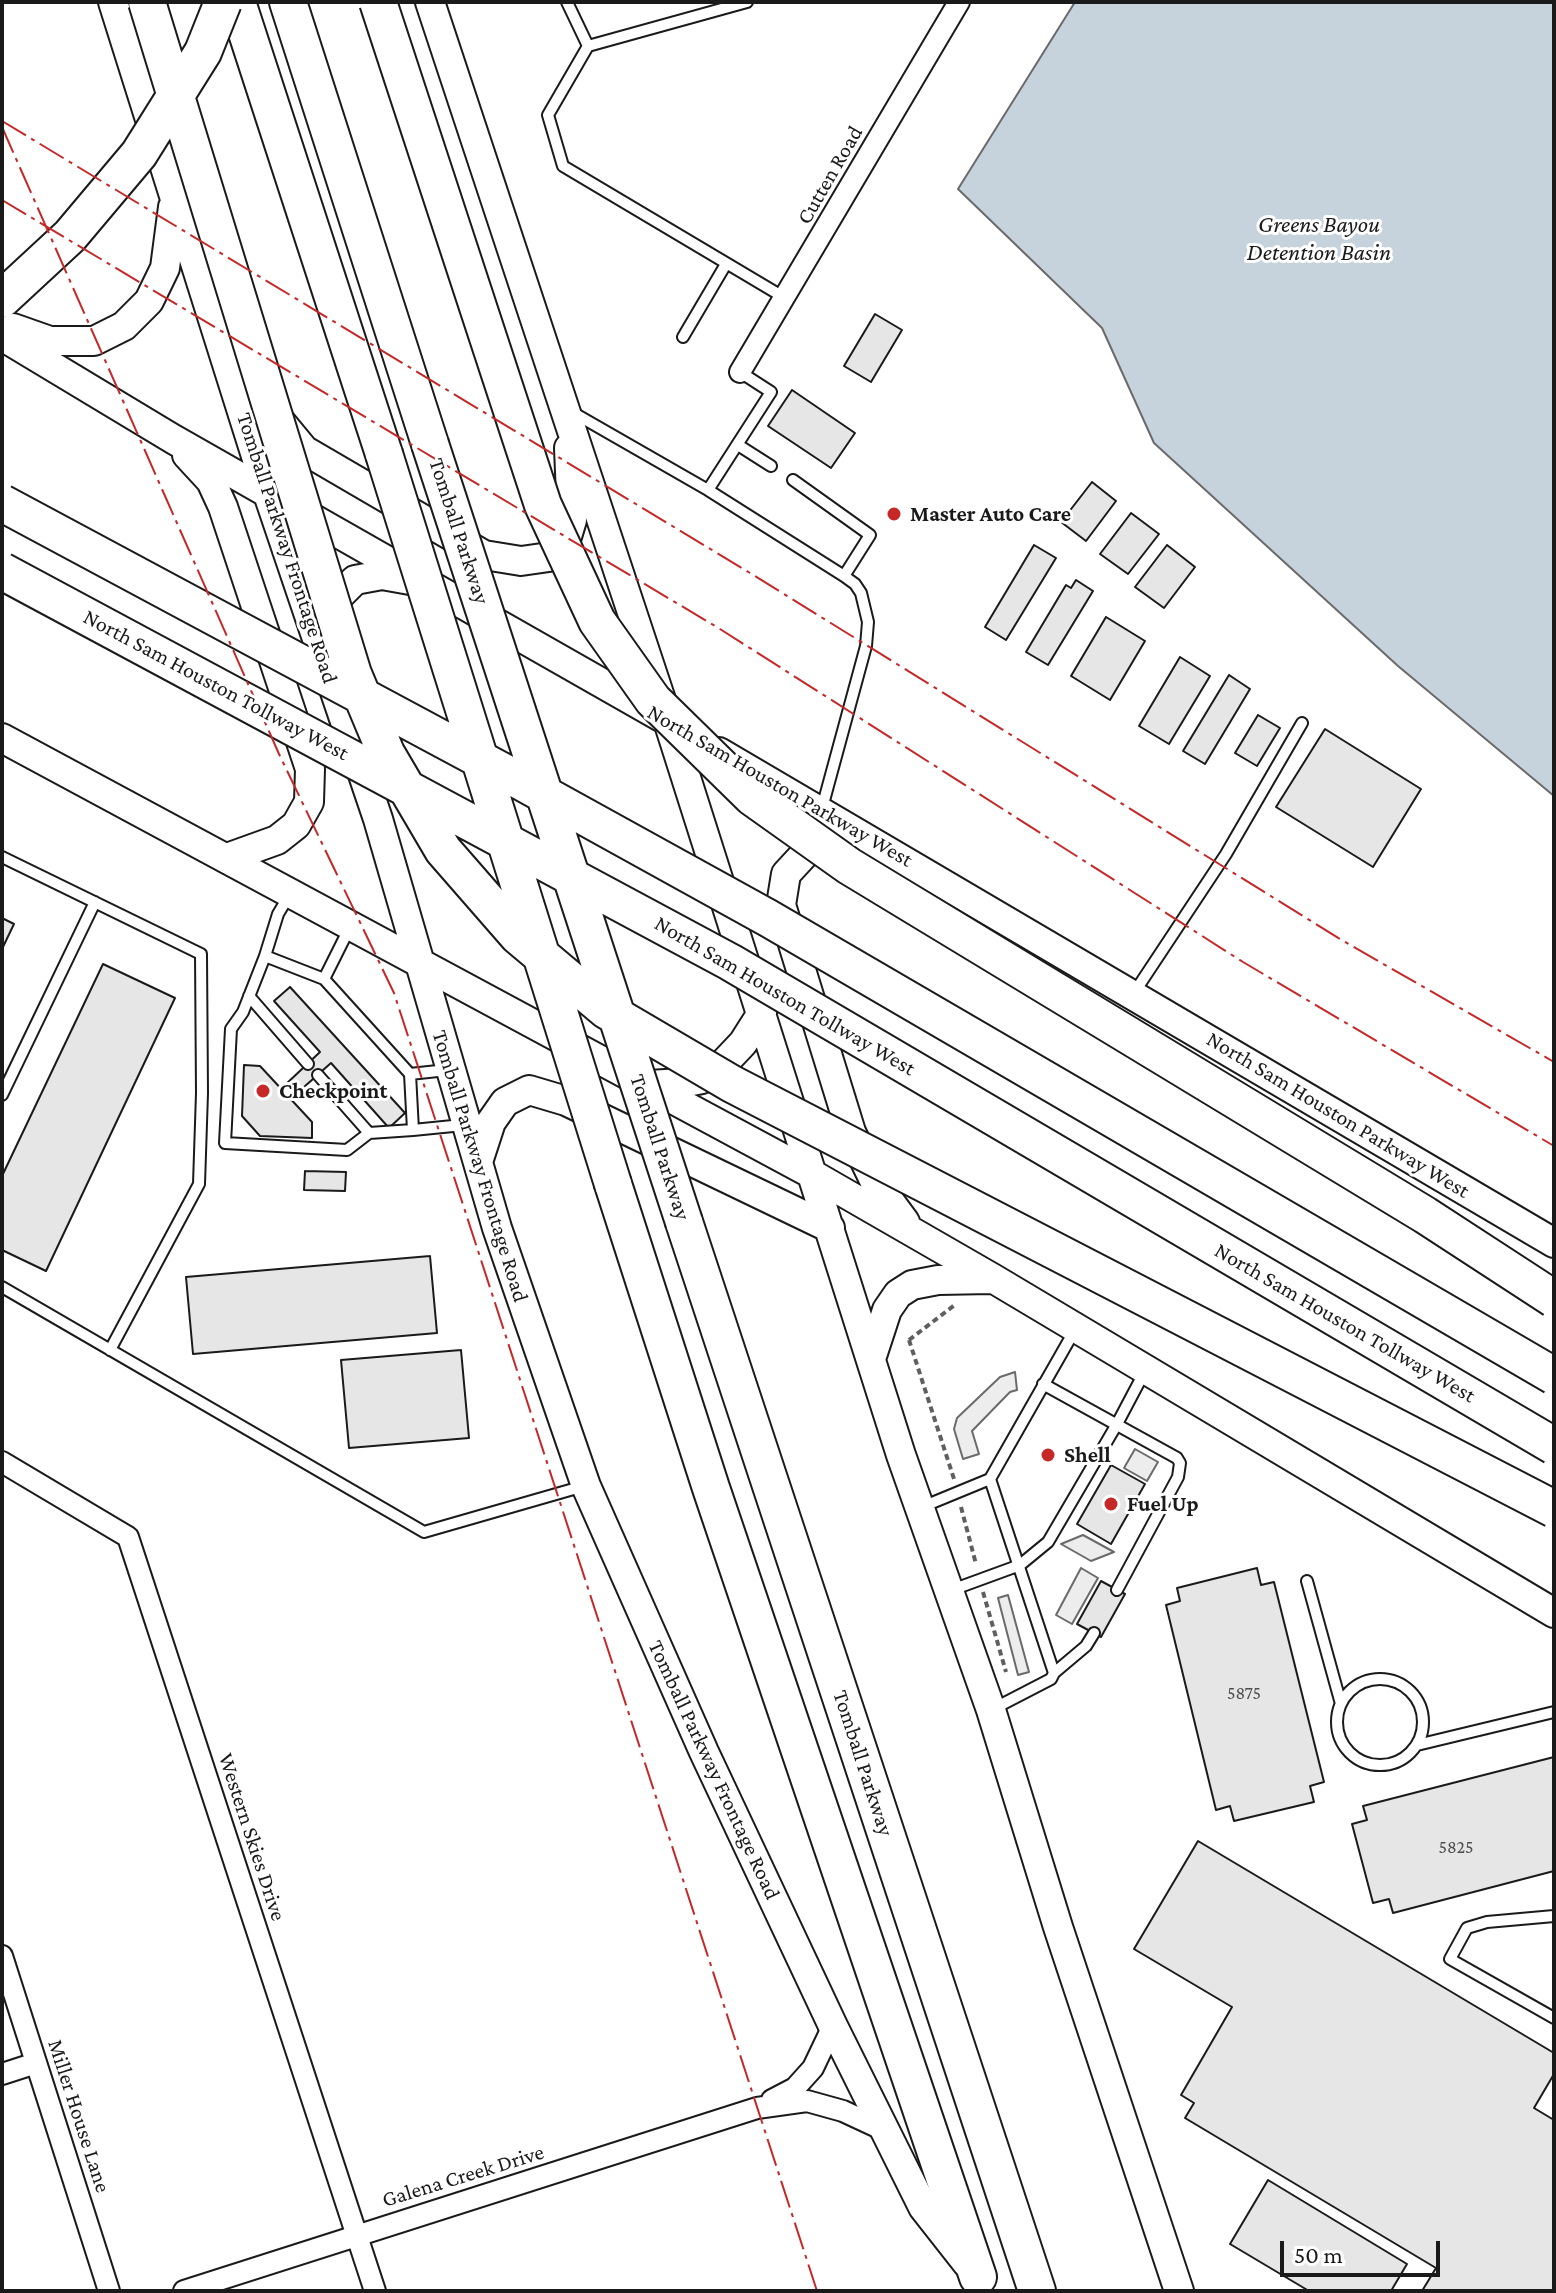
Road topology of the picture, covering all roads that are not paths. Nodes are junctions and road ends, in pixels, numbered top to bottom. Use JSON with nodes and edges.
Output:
{"nodes":[{"id":1,"x":113,"y":2,"type":"edge"},
{"id":2,"x":147,"y":2,"type":"edge"},
{"id":3,"x":223,"y":2,"type":"edge"},
{"id":4,"x":237,"y":2,"type":"edge"},
{"id":5,"x":288,"y":2,"type":"edge"},
{"id":6,"x":378,"y":2,"type":"edge"},
{"id":7,"x":430,"y":2,"type":"edge"},
{"id":8,"x":567,"y":2,"type":"edge"},
{"id":9,"x":747,"y":2,"type":"edge"},
{"id":10,"x":959,"y":2,"type":"edge"},
{"id":11,"x":588,"y":46,"type":"junction"},
{"id":12,"x":175,"y":198,"type":"junction"},
{"id":13,"x":726,"y":264,"type":"junction"},
{"id":14,"x":785,"y":298,"type":"junction"},
{"id":15,"x":2,"y":299,"type":"edge"},
{"id":16,"x":212,"y":316,"type":"junction"},
{"id":17,"x":2,"y":324,"type":"edge"},
{"id":18,"x":2,"y":336,"type":"edge"},
{"id":19,"x":683,"y":337,"type":"dead end"},
{"id":20,"x":740,"y":372,"type":"joint"},
{"id":21,"x":567,"y":409,"type":"junction"},
{"id":22,"x":173,"y":439,"type":"junction"},
{"id":23,"x":738,"y":445,"type":"junction"},
{"id":24,"x":771,"y":466,"type":"dead end"},
{"id":25,"x":793,"y":480,"type":"dead end"},
{"id":26,"x":708,"y":490,"type":"junction"},
{"id":27,"x":267,"y":491,"type":"junction"},
{"id":28,"x":2,"y":503,"type":"edge"},
{"id":29,"x":2,"y":571,"type":"edge"},
{"id":30,"x":844,"y":576,"type":"junction"},
{"id":31,"x":434,"y":587,"type":"junction"},
{"id":32,"x":325,"y":662,"type":"junction"},
{"id":33,"x":668,"y":721,"type":"junction"},
{"id":34,"x":1302,"y":723,"type":"dead end"},
{"id":35,"x":2,"y":738,"type":"edge"},
{"id":36,"x":821,"y":811,"type":"junction"},
{"id":37,"x":873,"y":841,"type":"junction"},
{"id":38,"x":2,"y":857,"type":"edge"},
{"id":39,"x":227,"y":858,"type":"junction"},
{"id":40,"x":291,"y":893,"type":"junction"},
{"id":41,"x":95,"y":902,"type":"junction"},
{"id":42,"x":351,"y":926,"type":"junction"},
{"id":43,"x":265,"y":956,"type":"junction"},
{"id":44,"x":417,"y":961,"type":"junction"},
{"id":45,"x":324,"y":979,"type":"junction"},
{"id":46,"x":1133,"y":994,"type":"junction"},
{"id":47,"x":249,"y":996,"type":"junction"},
{"id":48,"x":762,"y":1013,"type":"junction"},
{"id":49,"x":308,"y":1064,"type":"dead end"},
{"id":50,"x":449,"y":1069,"type":"junction"},
{"id":51,"x":410,"y":1074,"type":"junction"},
{"id":52,"x":318,"y":1075,"type":"dead end"},
{"id":53,"x":648,"y":1085,"type":"junction"},
{"id":54,"x":2,"y":1095,"type":"edge"},
{"id":55,"x":466,"y":1125,"type":"junction"},
{"id":56,"x":413,"y":1130,"type":"junction"},
{"id":57,"x":369,"y":1133,"type":"junction"},
{"id":58,"x":478,"y":1162,"type":"junction"},
{"id":59,"x":810,"y":1173,"type":"junction"},
{"id":60,"x":830,"y":1228,"type":"junction"},
{"id":61,"x":913,"y":1233,"type":"junction"},
{"id":62,"x":1554,"y":1243,"type":"edge"},
{"id":63,"x":994,"y":1279,"type":"junction"},
{"id":64,"x":2,"y":1287,"type":"edge"},
{"id":65,"x":1554,"y":1299,"type":"edge"},
{"id":66,"x":1076,"y":1328,"type":"junction"},
{"id":67,"x":110,"y":1350,"type":"junction"},
{"id":68,"x":871,"y":1359,"type":"junction"},
{"id":69,"x":1146,"y":1370,"type":"junction"},
{"id":70,"x":1554,"y":1376,"type":"edge"},
{"id":71,"x":1043,"y":1384,"type":"junction"},
{"id":72,"x":1117,"y":1424,"type":"junction"},
{"id":73,"x":1554,"y":1446,"type":"edge"},
{"id":74,"x":2,"y":1462,"type":"edge"},
{"id":75,"x":990,"y":1479,"type":"junction"},
{"id":76,"x":586,"y":1486,"type":"junction"},
{"id":77,"x":920,"y":1508,"type":"junction"},
{"id":78,"x":1554,"y":1509,"type":"edge"},
{"id":79,"x":1020,"y":1565,"type":"junction"},
{"id":80,"x":1307,"y":1581,"type":"dead end"},
{"id":81,"x":1117,"y":1590,"type":"dead end"},
{"id":82,"x":949,"y":1591,"type":"junction"},
{"id":83,"x":1554,"y":1613,"type":"edge"},
{"id":84,"x":1094,"y":1633,"type":"dead end"},
{"id":85,"x":1054,"y":1673,"type":"junction"},
{"id":86,"x":1341,"y":1704,"type":"junction"},
{"id":87,"x":1002,"y":1705,"type":"junction"},
{"id":88,"x":1554,"y":1712,"type":"edge"},
{"id":89,"x":1417,"y":1745,"type":"junction"},
{"id":90,"x":1554,"y":1916,"type":"edge"},
{"id":91,"x":2,"y":1956,"type":"edge"},
{"id":92,"x":1554,"y":2018,"type":"edge"},
{"id":93,"x":833,"y":2026,"type":"junction"},
{"id":94,"x":36,"y":2063,"type":"junction"},
{"id":95,"x":2,"y":2074,"type":"edge"},
{"id":96,"x":757,"y":2108,"type":"junction"},
{"id":97,"x":886,"y":2131,"type":"junction"},
{"id":98,"x":357,"y":2234,"type":"junction"},
{"id":99,"x":978,"y":2277,"type":"joint"},
{"id":100,"x":109,"y":2291,"type":"edge"},
{"id":101,"x":184,"y":2291,"type":"edge"},
{"id":102,"x":375,"y":2291,"type":"edge"},
{"id":103,"x":1037,"y":2291,"type":"edge"},
{"id":104,"x":1179,"y":2291,"type":"edge"}],
"edges":[{"from":1,"to":12,"type":"main road","name":"Tomball Parkway Frontage Road"},
{"from":2,"to":78,"type":"highway","bridge":true},
{"from":3,"to":15,"type":"highway","bridge":true},
{"from":4,"to":99,"type":"highway","bridge":true},
{"from":5,"to":103,"type":"highway","name":"Tomball Parkway","bridge":true},
{"from":6,"to":65,"type":"highway","bridge":true},
{"from":7,"to":21,"type":"main road"},
{"from":8,"to":11,"type":"lane"},
{"from":9,"to":11,"type":"lane"},
{"from":10,"to":14,"type":"street","name":"Cutten Road"},
{"from":11,"to":13,"type":"lane"},
{"from":12,"to":16,"type":"main road","name":"Tomball Parkway Frontage Road"},
{"from":12,"to":17,"type":"main road"},
{"from":13,"to":14,"type":"lane"},
{"from":13,"to":19,"type":"lane"},
{"from":14,"to":20,"type":"street","name":"Cutten Road"},
{"from":16,"to":21,"type":"main road"},
{"from":16,"to":27,"type":"main road","name":"Tomball Parkway Frontage Road"},
{"from":18,"to":22,"type":"main road","name":"North Sam Houston Parkway West"},
{"from":20,"to":23,"type":"lane"},
{"from":21,"to":26,"type":"lane"},
{"from":21,"to":33,"type":"main road"},
{"from":22,"to":27,"type":"main road","name":"North Sam Houston Parkway West"},
{"from":22,"to":39,"type":"main road"},
{"from":23,"to":24,"type":"lane"},
{"from":23,"to":26,"type":"lane"},
{"from":25,"to":30,"type":"lane"},
{"from":26,"to":30,"type":"lane"},
{"from":27,"to":31,"type":"main road","name":"North Sam Houston Parkway West"},
{"from":27,"to":32,"type":"main road","name":"Tomball Parkway Frontage Road"},
{"from":28,"to":70,"type":"highway","bridge":true},
{"from":29,"to":73,"type":"highway","name":"North Sam Houston Tollway West","bridge":true},
{"from":30,"to":36,"type":"lane"},
{"from":31,"to":32,"type":"main road"},
{"from":31,"to":33,"type":"main road","name":"North Sam Houston Parkway West"},
{"from":32,"to":44,"type":"main road","name":"Tomball Parkway Frontage Road"},
{"from":33,"to":36,"type":"main road","name":"North Sam Houston Parkway West"},
{"from":33,"to":48,"type":"main road"},
{"from":34,"to":46,"type":"lane"},
{"from":35,"to":39,"type":"main road"},
{"from":36,"to":37,"type":"main road","name":"North Sam Houston Parkway West"},
{"from":37,"to":46,"type":"main road","name":"North Sam Houston Parkway West"},
{"from":37,"to":61,"type":"main road"},
{"from":38,"to":41,"type":"lane"},
{"from":39,"to":40,"type":"main road"},
{"from":40,"to":42,"type":"main road"},
{"from":40,"to":43,"type":"lane"},
{"from":41,"to":54,"type":"lane"},
{"from":41,"to":67,"type":"lane"},
{"from":42,"to":44,"type":"main road"},
{"from":42,"to":45,"type":"lane"},
{"from":43,"to":45,"type":"lane"},
{"from":43,"to":47,"type":"lane"},
{"from":44,"to":50,"type":"main road","name":"Tomball Parkway Frontage Road"},
{"from":44,"to":53,"type":"main road"},
{"from":45,"to":51,"type":"lane"},
{"from":46,"to":62,"type":"main road","name":"North Sam Houston Parkway West"},
{"from":47,"to":49,"type":"lane"},
{"from":47,"to":57,"type":"lane"},
{"from":48,"to":53,"type":"main road"},
{"from":48,"to":59,"type":"main road"},
{"from":50,"to":51,"type":"lane"},
{"from":50,"to":55,"type":"main road","name":"Tomball Parkway Frontage Road"},
{"from":51,"to":56,"type":"lane"},
{"from":52,"to":57,"type":"lane"},
{"from":53,"to":59,"type":"main road"},
{"from":55,"to":56,"type":"lane"},
{"from":55,"to":58,"type":"main road","name":"Tomball Parkway Frontage Road"},
{"from":56,"to":57,"type":"lane"},
{"from":58,"to":60,"type":"main road"},
{"from":58,"to":76,"type":"main road","name":"Tomball Parkway Frontage Road"},
{"from":59,"to":60,"type":"main road"},
{"from":59,"to":61,"type":"main road"},
{"from":60,"to":68,"type":"main road"},
{"from":61,"to":63,"type":"main road"},
{"from":63,"to":66,"type":"main road"},
{"from":63,"to":68,"type":"main road"},
{"from":64,"to":67,"type":"lane"},
{"from":66,"to":69,"type":"main road"},
{"from":66,"to":71,"type":"lane"},
{"from":67,"to":76,"type":"lane"},
{"from":68,"to":77,"type":"main road"},
{"from":69,"to":72,"type":"lane"},
{"from":69,"to":83,"type":"main road"},
{"from":71,"to":72,"type":"lane"},
{"from":71,"to":75,"type":"lane"},
{"from":72,"to":79,"type":"lane"},
{"from":72,"to":81,"type":"lane"},
{"from":74,"to":98,"type":"street","name":"Western Skies Drive"},
{"from":75,"to":77,"type":"lane"},
{"from":75,"to":79,"type":"lane"},
{"from":76,"to":93,"type":"main road","name":"Tomball Parkway Frontage Road"},
{"from":77,"to":82,"type":"main road"},
{"from":79,"to":82,"type":"lane"},
{"from":79,"to":85,"type":"lane"},
{"from":80,"to":86,"type":"lane"},
{"from":82,"to":87,"type":"main road"},
{"from":84,"to":85,"type":"lane"},
{"from":85,"to":87,"type":"lane"},
{"from":86,"to":89,"type":"lane"},
{"from":86,"to":89,"type":"lane"},
{"from":87,"to":104,"type":"main road"},
{"from":88,"to":89,"type":"lane"},
{"from":90,"to":92,"type":"lane"},
{"from":91,"to":94,"type":"street","name":"Miller House Lane"},
{"from":93,"to":96,"type":"street","name":"Galena Creek Drive"},
{"from":93,"to":97,"type":"main road","name":"Tomball Parkway Frontage Road"},
{"from":94,"to":95,"type":"street"},
{"from":94,"to":100,"type":"street","name":"Miller House Lane"},
{"from":96,"to":97,"type":"street","name":"Galena Creek Drive"},
{"from":96,"to":98,"type":"street","name":"Galena Creek Drive"},
{"from":97,"to":99,"type":"main road","name":"Tomball Parkway Frontage Road"},
{"from":98,"to":101,"type":"street","name":"Galena Creek Drive"},
{"from":98,"to":102,"type":"street","name":"Western Skies Drive"}]}
